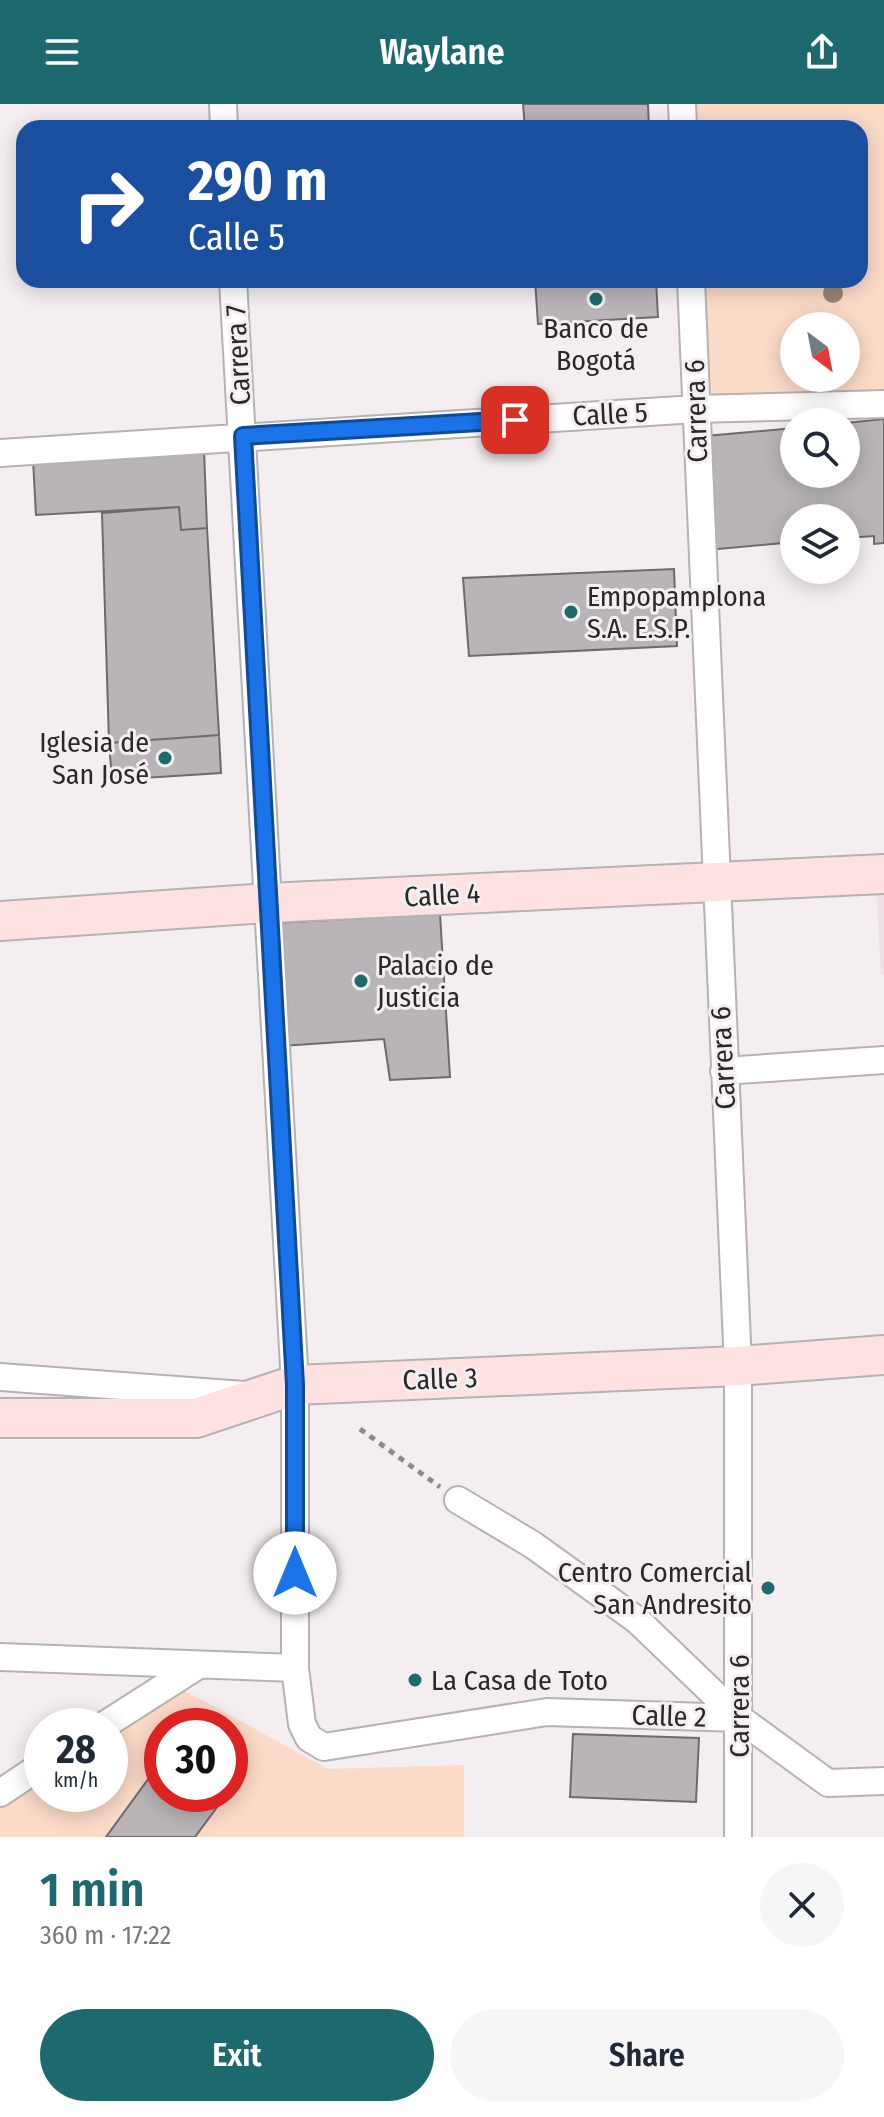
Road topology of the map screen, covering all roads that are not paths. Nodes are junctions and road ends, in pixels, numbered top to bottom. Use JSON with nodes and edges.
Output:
{"nodes":[{"id":1,"x":234,"y":288,"type":"edge"},
{"id":2,"x":691,"y":288,"type":"edge"},
{"id":3,"x":884,"y":404,"type":"edge"},
{"id":4,"x":696,"y":409,"type":"junction"},
{"id":5,"x":243,"y":436,"type":"junction"},
{"id":6,"x":0,"y":453,"type":"edge"},
{"id":7,"x":884,"y":874,"type":"edge"},
{"id":8,"x":714,"y":883,"type":"junction"},
{"id":9,"x":268,"y":903,"type":"junction"},
{"id":10,"x":0,"y":921,"type":"edge"},
{"id":11,"x":884,"y":1060,"type":"edge"},
{"id":12,"x":724,"y":1071,"type":"junction"},
{"id":13,"x":884,"y":1355,"type":"edge"},
{"id":14,"x":738,"y":1366,"type":"junction"},
{"id":15,"x":0,"y":1377,"type":"edge"},
{"id":16,"x":278,"y":1391,"type":"junction"},
{"id":17,"x":0,"y":1418,"type":"edge"},
{"id":18,"x":458,"y":1500,"type":"road end"},
{"id":19,"x":0,"y":1657,"type":"edge"},
{"id":20,"x":197,"y":1666,"type":"junction"},
{"id":21,"x":295,"y":1668,"type":"junction"},
{"id":22,"x":128,"y":1710,"type":"edge"},
{"id":23,"x":739,"y":1718,"type":"junction"},
{"id":24,"x":302,"y":1724,"type":"joint"},
{"id":25,"x":24,"y":1777,"type":"edge"},
{"id":26,"x":884,"y":1781,"type":"edge"},
{"id":27,"x":0,"y":1793,"type":"edge"},
{"id":28,"x":738,"y":1837,"type":"edge"}],
"edges":[{"from":1,"to":5,"type":"street","name":"Carrera 7"},
{"from":2,"to":4,"type":"street","name":"Carrera 6"},
{"from":3,"to":4,"type":"street","name":"Calle 5"},
{"from":4,"to":5,"type":"street","name":"Calle 5"},
{"from":4,"to":8,"type":"street","name":"Carrera 6"},
{"from":5,"to":6,"type":"street","name":"Calle 5"},
{"from":5,"to":9,"type":"street","name":"Carrera 7"},
{"from":7,"to":8,"type":"main road","name":"Calle 4"},
{"from":8,"to":9,"type":"main road","name":"Calle 4"},
{"from":8,"to":12,"type":"street","name":"Carrera 6"},
{"from":9,"to":10,"type":"main road","name":"Calle 4"},
{"from":9,"to":16,"type":"street","name":"Carrera 7"},
{"from":11,"to":12,"type":"street"},
{"from":12,"to":14,"type":"street","name":"Carrera 6"},
{"from":13,"to":14,"type":"main road","name":"Calle 3"},
{"from":14,"to":16,"type":"main road","name":"Calle 3"},
{"from":14,"to":23,"type":"street","name":"Carrera 6"},
{"from":15,"to":16,"type":"street"},
{"from":16,"to":17,"type":"main road","name":"Calle 3"},
{"from":16,"to":21,"type":"street","name":"Carrera 7"},
{"from":18,"to":23,"type":"street"},
{"from":19,"to":20,"type":"street"},
{"from":20,"to":21,"type":"street"},
{"from":20,"to":22,"type":"street"},
{"from":21,"to":24,"type":"street","name":"Carrera 7"},
{"from":23,"to":24,"type":"street","name":"Calle 2"},
{"from":23,"to":26,"type":"street","name":"Calle 2"},
{"from":23,"to":28,"type":"street","name":"Carrera 6"},
{"from":25,"to":27,"type":"street"}]}
